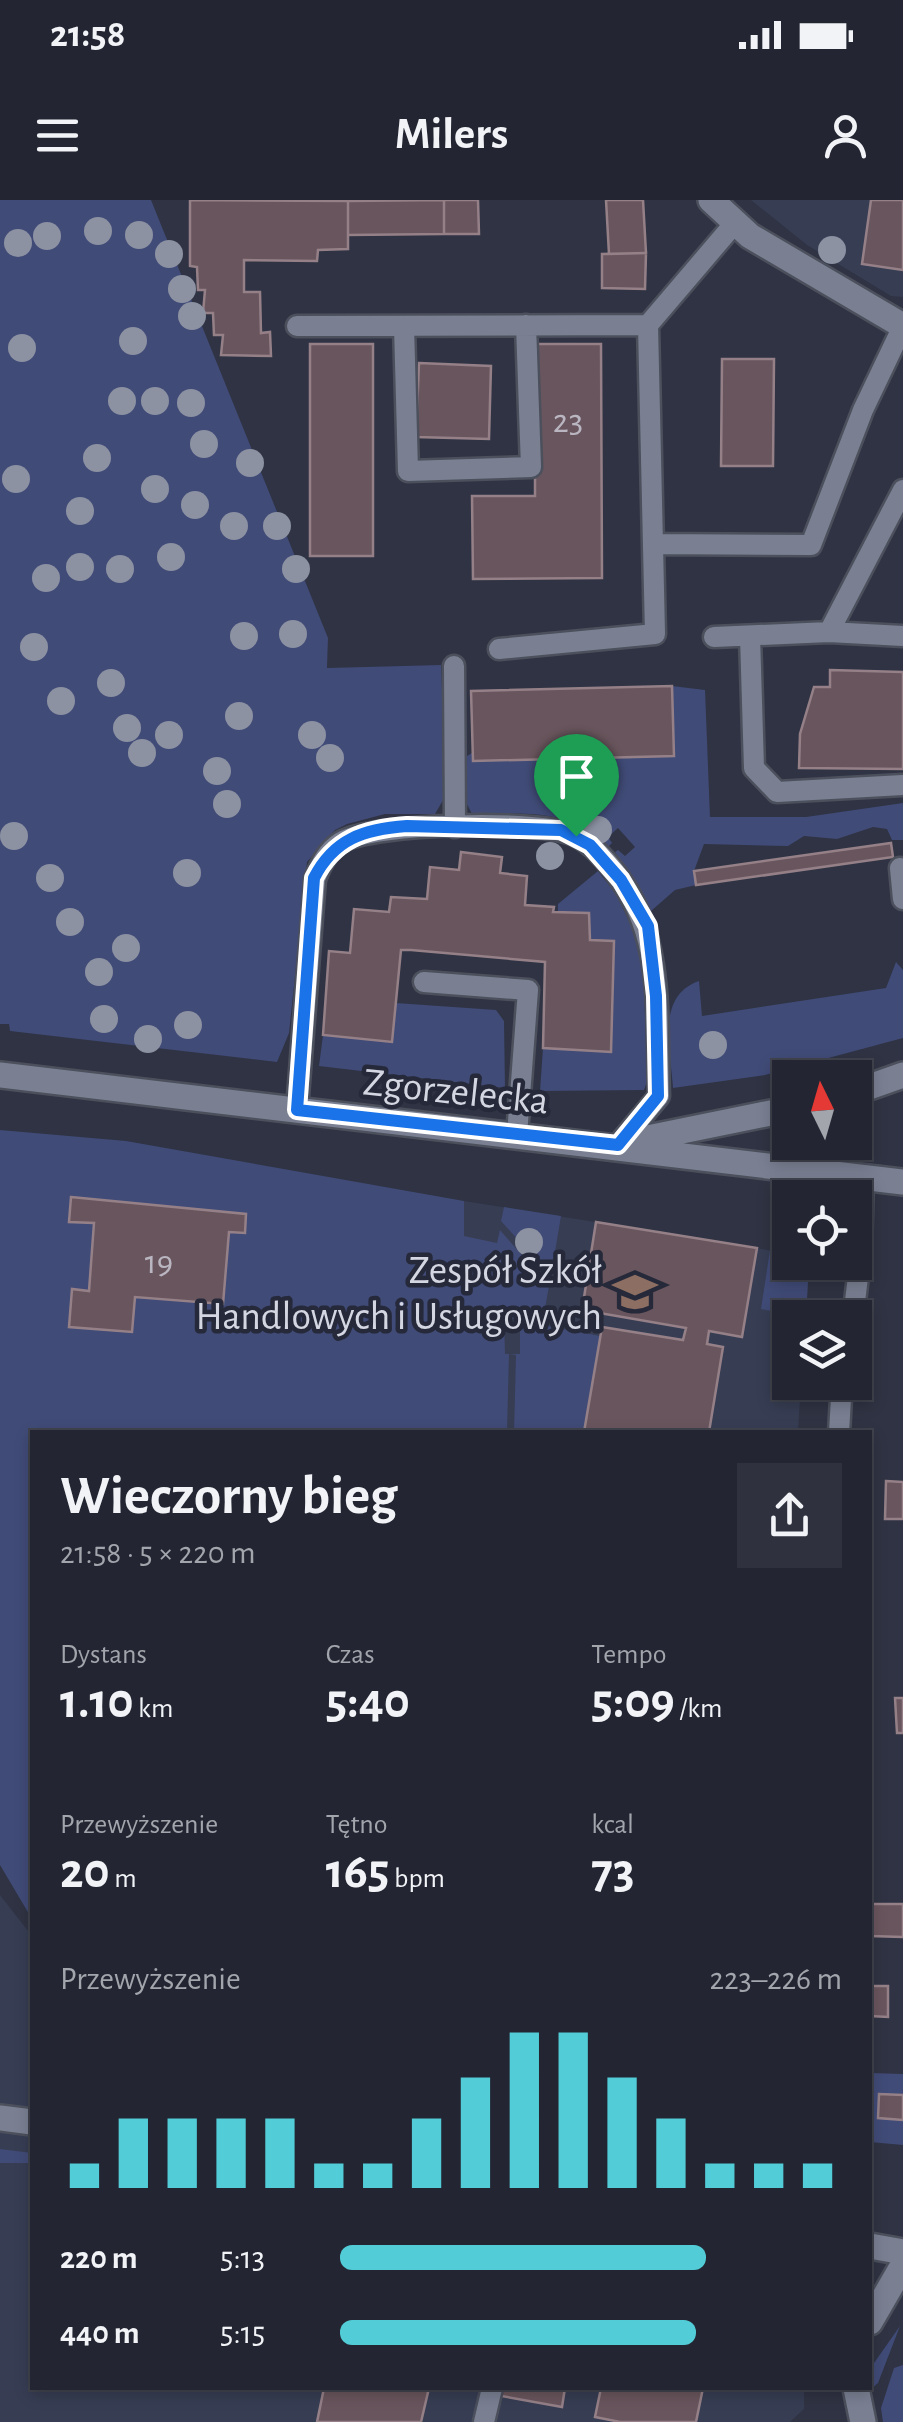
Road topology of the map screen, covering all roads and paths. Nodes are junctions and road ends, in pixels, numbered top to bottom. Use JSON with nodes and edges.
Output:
{"nodes":[{"id":1,"x":711,"y":200,"type":"edge"},
{"id":2,"x":734,"y":224,"type":"junction"},
{"id":3,"x":648,"y":325,"type":"junction"},
{"id":4,"x":297,"y":326,"type":"dead end"},
{"id":5,"x":404,"y":326,"type":"junction"},
{"id":6,"x":526,"y":326,"type":"junction"},
{"id":7,"x":903,"y":326,"type":"edge"},
{"id":8,"x":903,"y":490,"type":"edge"},
{"id":9,"x":653,"y":544,"type":"junction"},
{"id":10,"x":828,"y":632,"type":"junction"},
{"id":11,"x":714,"y":636,"type":"dead end"},
{"id":12,"x":750,"y":636,"type":"junction"},
{"id":13,"x":903,"y":636,"type":"edge"},
{"id":14,"x":499,"y":648,"type":"dead end"},
{"id":15,"x":454,"y":666,"type":"dead end"},
{"id":16,"x":903,"y":785,"type":"edge"},
{"id":17,"x":455,"y":827,"type":"junction"},
{"id":18,"x":900,"y":868,"type":"dead end"},
{"id":19,"x":903,"y":898,"type":"edge"},
{"id":20,"x":424,"y":982,"type":"dead end"},
{"id":21,"x":0,"y":1075,"type":"edge"},
{"id":22,"x":903,"y":1075,"type":"edge"},
{"id":23,"x":872,"y":1086,"type":"edge"},
{"id":24,"x":297,"y":1110,"type":"junction"},
{"id":25,"x":772,"y":1112,"type":"edge"},
{"id":26,"x":517,"y":1135,"type":"junction"},
{"id":27,"x":618,"y":1145,"type":"junction"},
{"id":28,"x":862,"y":1176,"type":"junction"},
{"id":29,"x":902,"y":1182,"type":"edge"},
{"id":30,"x":855,"y":1300,"type":"edge"},
{"id":31,"x":841,"y":1400,"type":"edge"},
{"id":32,"x":839,"y":1430,"type":"edge"},
{"id":33,"x":0,"y":2118,"type":"edge"},
{"id":34,"x":30,"y":2122,"type":"edge"},
{"id":35,"x":872,"y":2246,"type":"edge"},
{"id":36,"x":903,"y":2252,"type":"edge"},
{"id":37,"x":903,"y":2265,"type":"edge"},
{"id":38,"x":872,"y":2319,"type":"edge"},
{"id":39,"x":492,"y":2390,"type":"edge"},
{"id":40,"x":856,"y":2390,"type":"edge"},
{"id":41,"x":484,"y":2422,"type":"edge"},
{"id":42,"x":863,"y":2422,"type":"edge"}],
"edges":[{"from":1,"to":2,"type":"street"},
{"from":2,"to":3,"type":"lane"},
{"from":2,"to":7,"type":"street"},
{"from":3,"to":6,"type":"lane"},
{"from":3,"to":9,"type":"lane"},
{"from":4,"to":5,"type":"lane"},
{"from":5,"to":6,"type":"lane"},
{"from":5,"to":6,"type":"lane"},
{"from":7,"to":9,"type":"lane"},
{"from":8,"to":10,"type":"lane"},
{"from":9,"to":14,"type":"lane"},
{"from":10,"to":12,"type":"lane"},
{"from":10,"to":13,"type":"lane"},
{"from":11,"to":12,"type":"lane"},
{"from":12,"to":16,"type":"lane"},
{"from":15,"to":17,"type":"lane"},
{"from":17,"to":24,"type":"lane"},
{"from":17,"to":27,"type":"lane"},
{"from":18,"to":19,"type":"lane"},
{"from":20,"to":26,"type":"lane"},
{"from":21,"to":24,"type":"street","name":"Zgorzelecka"},
{"from":22,"to":23,"type":"street"},
{"from":24,"to":26,"type":"street","name":"Zgorzelecka"},
{"from":25,"to":27,"type":"street"},
{"from":26,"to":27,"type":"street","name":"Zgorzelecka"},
{"from":27,"to":28,"type":"street","name":"Zgorzelecka"},
{"from":28,"to":29,"type":"street","name":"Zgorzelecka"},
{"from":28,"to":30,"type":"lane"},
{"from":31,"to":32,"type":"lane"},
{"from":33,"to":34,"type":"street"},
{"from":35,"to":36,"type":"street"},
{"from":37,"to":38,"type":"street"},
{"from":39,"to":41,"type":"lane"},
{"from":40,"to":42,"type":"street"}]}
